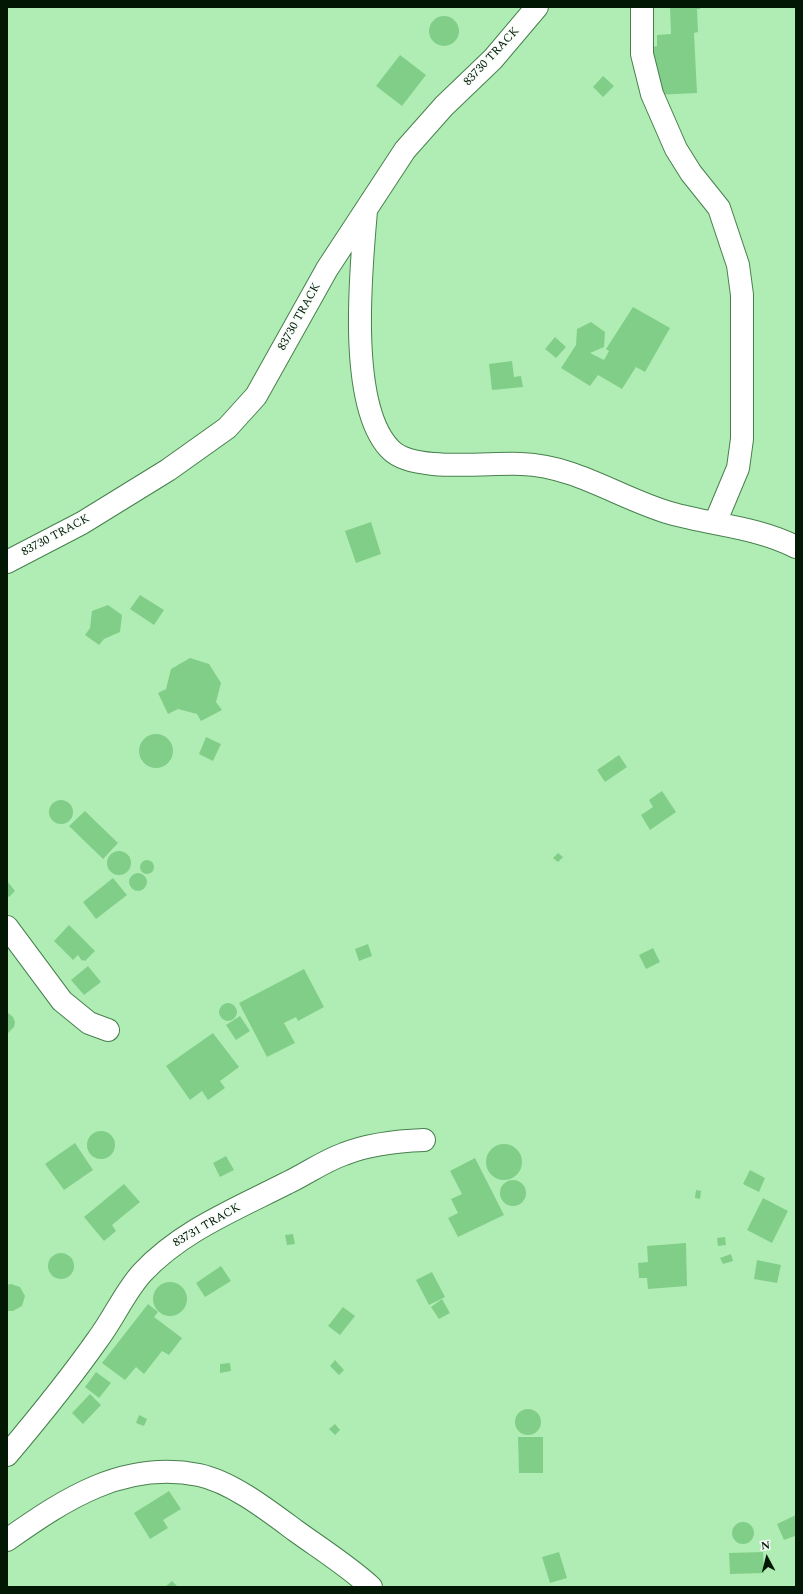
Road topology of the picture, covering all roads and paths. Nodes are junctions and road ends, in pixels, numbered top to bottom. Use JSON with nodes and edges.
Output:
{"nodes":[{"id":1,"x":537,"y":7,"type":"edge"},
{"id":2,"x":642,"y":7,"type":"edge"},
{"id":3,"x":366,"y":208,"type":"junction"},
{"id":4,"x":715,"y":523,"type":"junction"},
{"id":5,"x":796,"y":547,"type":"edge"},
{"id":6,"x":7,"y":562,"type":"edge"},
{"id":7,"x":7,"y":927,"type":"edge"},
{"id":8,"x":108,"y":1030,"type":"dead end"},
{"id":9,"x":424,"y":1140,"type":"dead end"},
{"id":10,"x":7,"y":1455,"type":"edge"},
{"id":11,"x":7,"y":1540,"type":"edge"},
{"id":12,"x":371,"y":1587,"type":"edge"}],
"edges":[{"from":1,"to":3,"type":"street","name":"83730 TRACK"},
{"from":2,"to":4,"type":"street"},
{"from":3,"to":4,"type":"street"},
{"from":3,"to":6,"type":"street","name":"83730 TRACK"},
{"from":4,"to":5,"type":"street"},
{"from":7,"to":8,"type":"street"},
{"from":9,"to":10,"type":"street","name":"83731 TRACK"},
{"from":11,"to":12,"type":"street"}]}
